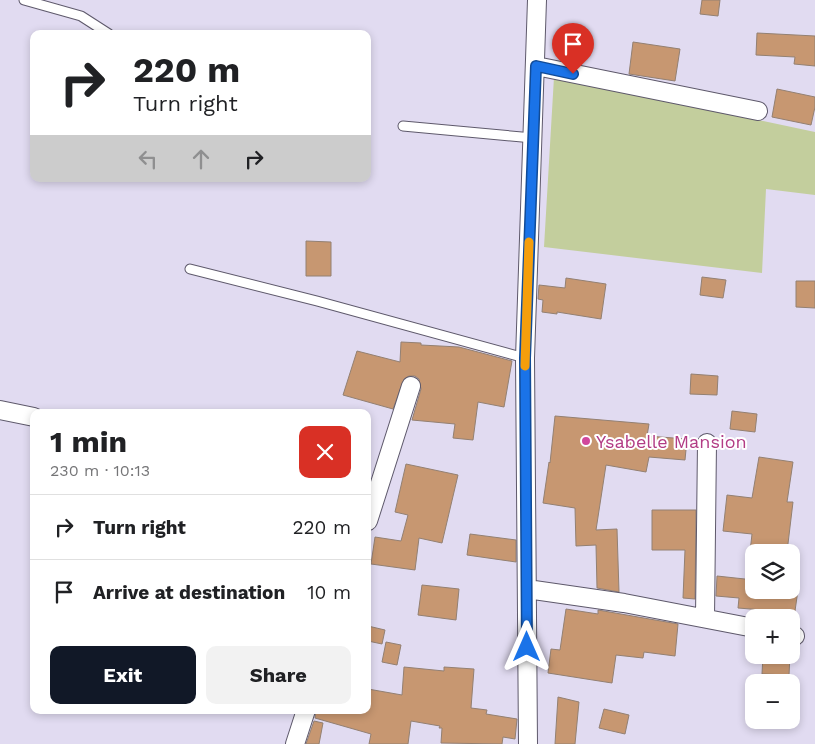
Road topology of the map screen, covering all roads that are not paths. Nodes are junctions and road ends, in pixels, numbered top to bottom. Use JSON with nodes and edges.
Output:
{"nodes":[{"id":1,"x":24,"y":0,"type":"edge"},
{"id":2,"x":537,"y":0,"type":"edge"},
{"id":3,"x":103,"y":30,"type":"edge"},
{"id":4,"x":536,"y":66,"type":"junction"},
{"id":5,"x":758,"y":110,"type":"dead end"},
{"id":6,"x":403,"y":126,"type":"dead end"},
{"id":7,"x":533,"y":138,"type":"junction"},
{"id":8,"x":190,"y":269,"type":"dead end"},
{"id":9,"x":525,"y":358,"type":"junction"},
{"id":10,"x":411,"y":386,"type":"dead end"},
{"id":11,"x":0,"y":410,"type":"edge"},
{"id":12,"x":30,"y":417,"type":"edge"},
{"id":13,"x":707,"y":443,"type":"dead end"},
{"id":14,"x":371,"y":512,"type":"edge"},
{"id":15,"x":527,"y":590,"type":"junction"},
{"id":16,"x":705,"y":618,"type":"junction"},
{"id":17,"x":745,"y":626,"type":"edge"},
{"id":18,"x":305,"y":714,"type":"edge"},
{"id":19,"x":295,"y":744,"type":"edge"},
{"id":20,"x":528,"y":744,"type":"edge"}],
"edges":[{"from":1,"to":3,"type":"lane"},
{"from":2,"to":4,"type":"street"},
{"from":4,"to":5,"type":"street"},
{"from":4,"to":7,"type":"street"},
{"from":6,"to":7,"type":"lane"},
{"from":7,"to":9,"type":"street"},
{"from":8,"to":9,"type":"lane"},
{"from":9,"to":15,"type":"street"},
{"from":10,"to":14,"type":"street"},
{"from":11,"to":12,"type":"street"},
{"from":13,"to":16,"type":"street"},
{"from":15,"to":16,"type":"street"},
{"from":15,"to":20,"type":"street"},
{"from":16,"to":17,"type":"street"},
{"from":18,"to":19,"type":"street"}]}
